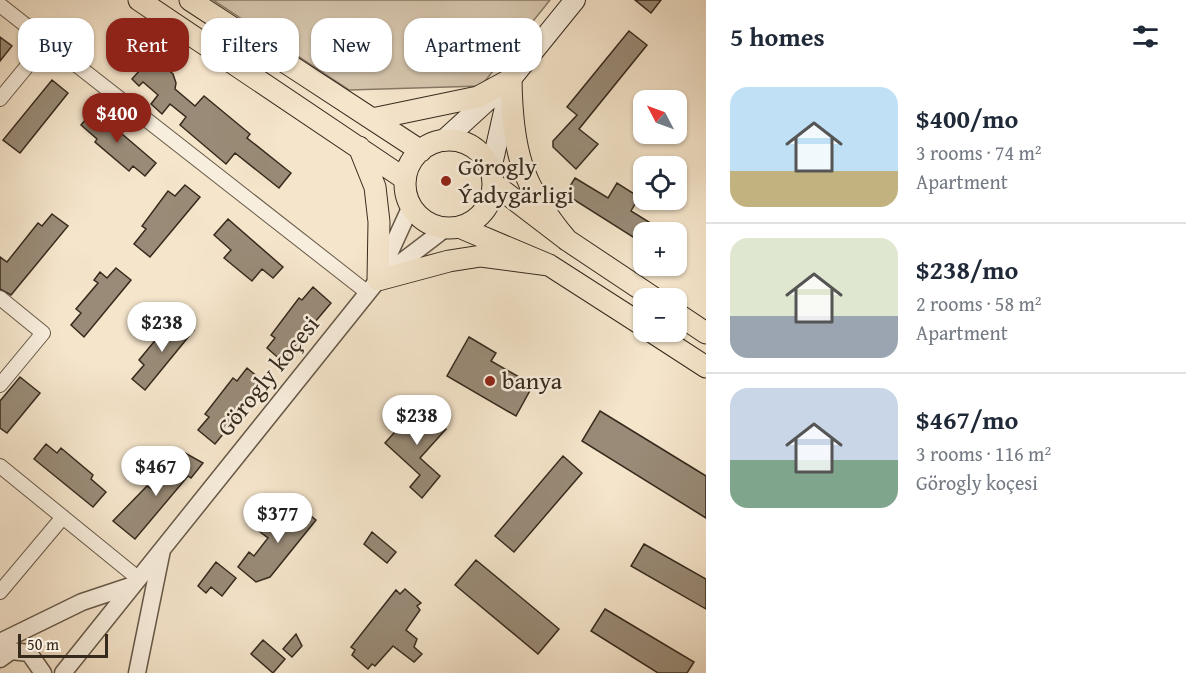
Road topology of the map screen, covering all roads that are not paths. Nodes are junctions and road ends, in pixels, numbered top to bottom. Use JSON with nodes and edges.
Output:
{"nodes":[{"id":1,"x":139,"y":0,"type":"edge"},
{"id":2,"x":190,"y":0,"type":"edge"},
{"id":3,"x":575,"y":0,"type":"edge"},
{"id":4,"x":0,"y":5,"type":"edge"},
{"id":5,"x":18,"y":19,"type":"edge"},
{"id":6,"x":22,"y":72,"type":"edge"},
{"id":7,"x":87,"y":72,"type":"edge"},
{"id":8,"x":511,"y":79,"type":"junction"},
{"id":9,"x":0,"y":99,"type":"edge"},
{"id":10,"x":372,"y":118,"type":"junction"},
{"id":11,"x":443,"y":141,"type":"junction"},
{"id":12,"x":359,"y":147,"type":"junction"},
{"id":13,"x":421,"y":151,"type":"junction"},
{"id":14,"x":492,"y":177,"type":"junction"},
{"id":15,"x":405,"y":179,"type":"junction"},
{"id":16,"x":411,"y":206,"type":"junction"},
{"id":17,"x":453,"y":228,"type":"junction"},
{"id":18,"x":567,"y":240,"type":"junction"},
{"id":19,"x":549,"y":265,"type":"junction"},
{"id":20,"x":373,"y":286,"type":"junction"},
{"id":21,"x":639,"y":288,"type":"edge"},
{"id":22,"x":0,"y":298,"type":"edge"},
{"id":23,"x":633,"y":319,"type":"edge"},
{"id":24,"x":687,"y":320,"type":"edge"},
{"id":25,"x":706,"y":333,"type":"edge"},
{"id":26,"x":667,"y":342,"type":"edge"},
{"id":27,"x":706,"y":367,"type":"edge"},
{"id":28,"x":0,"y":385,"type":"edge"},
{"id":29,"x":0,"y":466,"type":"edge"},
{"id":30,"x":63,"y":517,"type":"junction"},
{"id":31,"x":162,"y":550,"type":"junction"},
{"id":32,"x":136,"y":582,"type":"junction"},
{"id":33,"x":0,"y":592,"type":"edge"},
{"id":34,"x":0,"y":642,"type":"edge"},
{"id":35,"x":0,"y":659,"type":"edge"},
{"id":36,"x":43,"y":673,"type":"edge"},
{"id":37,"x":63,"y":673,"type":"edge"},
{"id":38,"x":137,"y":673,"type":"edge"}],
"edges":[{"from":1,"to":12,"type":"main road"},
{"from":2,"to":10,"type":"main road"},
{"from":3,"to":8,"type":"main road"},
{"from":4,"to":5,"type":"street"},
{"from":6,"to":9,"type":"street"},
{"from":7,"to":20,"type":"street"},
{"from":8,"to":10,"type":"main road"},
{"from":8,"to":11,"type":"main road"},
{"from":8,"to":14,"type":"main road"},
{"from":8,"to":18,"type":"main road"},
{"from":10,"to":13,"type":"main road"},
{"from":11,"to":13,"type":"main road"},
{"from":11,"to":14,"type":"main road"},
{"from":12,"to":15,"type":"main road"},
{"from":12,"to":20,"type":"main road"},
{"from":13,"to":15,"type":"main road"},
{"from":14,"to":17,"type":"main road"},
{"from":14,"to":18,"type":"main road"},
{"from":15,"to":16,"type":"main road"},
{"from":16,"to":17,"type":"main road"},
{"from":16,"to":20,"type":"street"},
{"from":17,"to":19,"type":"main road"},
{"from":17,"to":20,"type":"street"},
{"from":18,"to":21,"type":"main road"},
{"from":19,"to":20,"type":"main road"},
{"from":19,"to":23,"type":"main road"},
{"from":20,"to":31,"type":"street","name":"Görogly koçesi"},
{"from":22,"to":28,"type":"street"},
{"from":24,"to":25,"type":"main road"},
{"from":26,"to":27,"type":"main road"},
{"from":29,"to":30,"type":"street"},
{"from":30,"to":32,"type":"street"},
{"from":30,"to":33,"type":"street"},
{"from":31,"to":32,"type":"street","name":"Görogly koçesi"},
{"from":31,"to":38,"type":"street"},
{"from":32,"to":34,"type":"street"},
{"from":32,"to":37,"type":"street","name":"Görogly koçesi"},
{"from":35,"to":36,"type":"street"}]}
